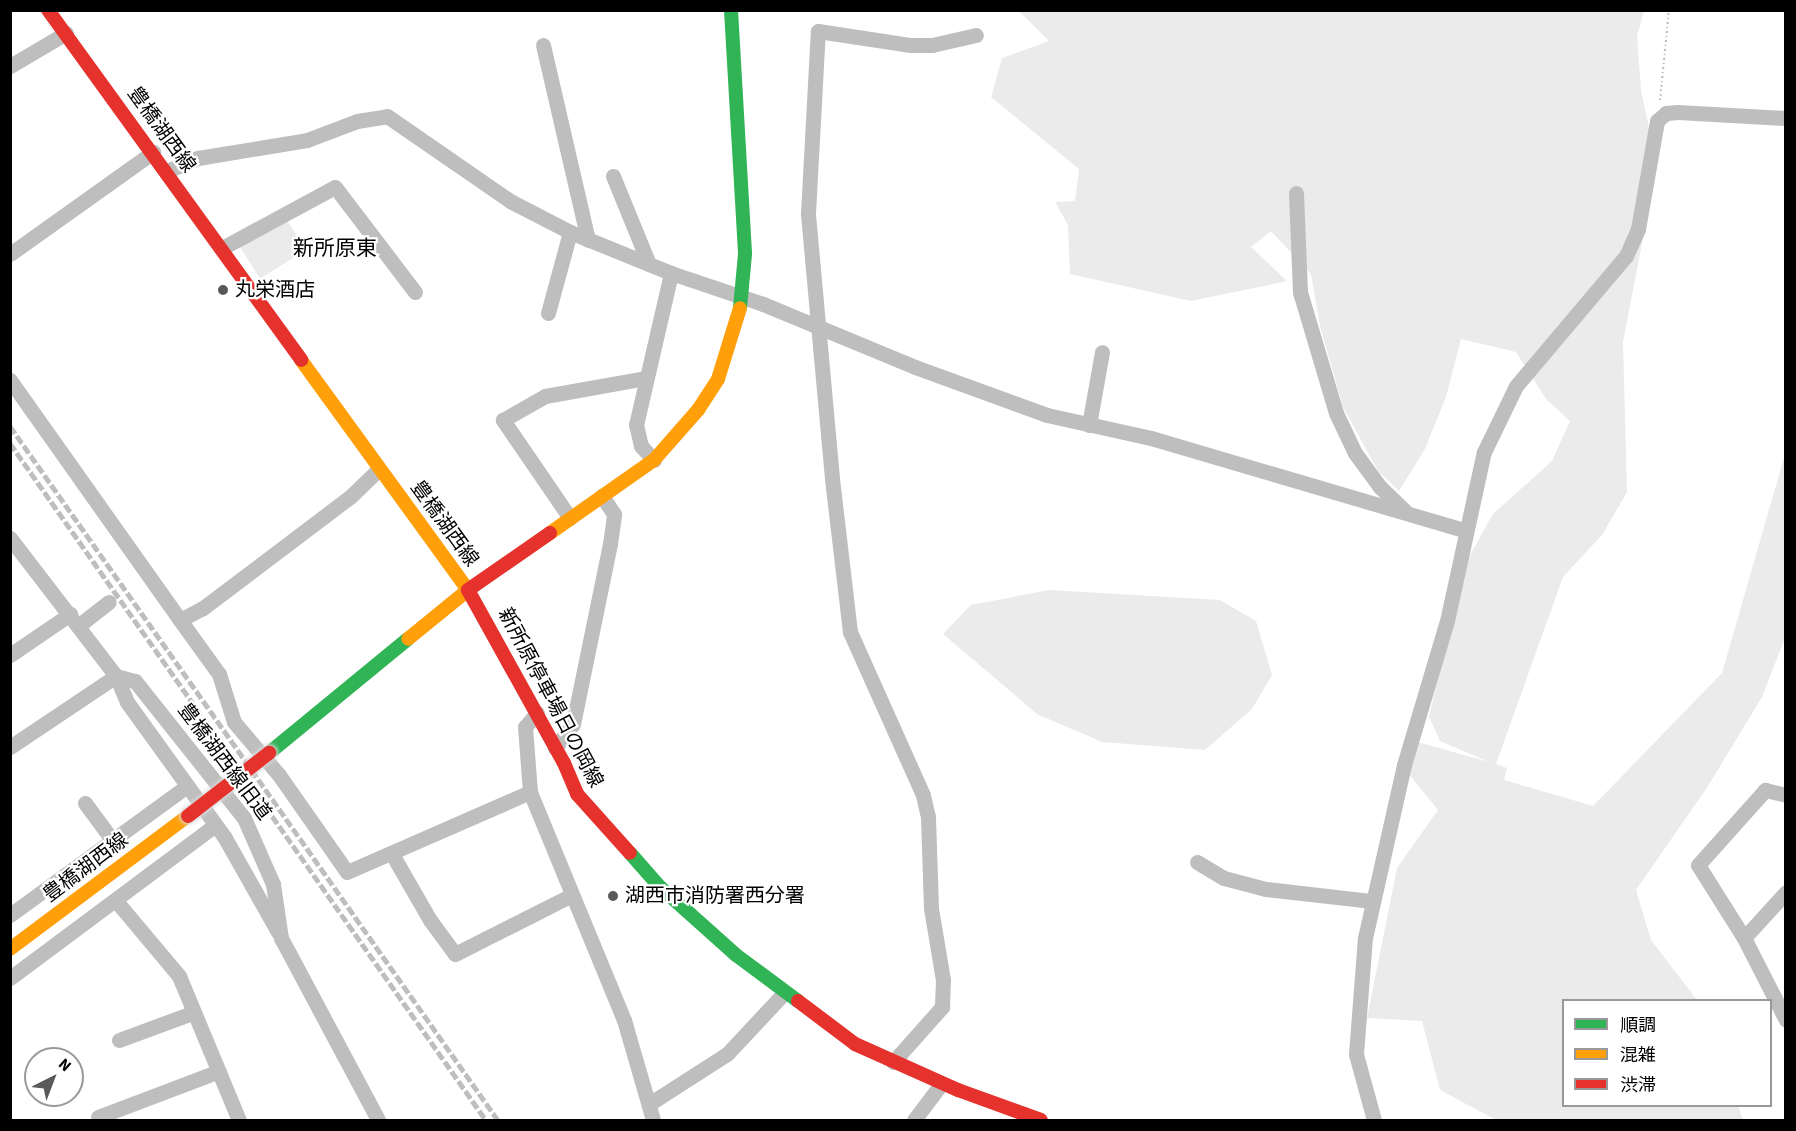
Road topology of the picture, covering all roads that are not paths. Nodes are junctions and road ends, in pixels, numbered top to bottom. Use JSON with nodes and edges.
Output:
{"nodes":[{"id":1,"x":48,"y":10,"type":"edge"},
{"id":2,"x":731,"y":10,"type":"edge"},
{"id":3,"x":66,"y":33,"type":"junction"},
{"id":4,"x":976,"y":35,"type":"dead end"},
{"id":5,"x":543,"y":45,"type":"dead end"},
{"id":6,"x":11,"y":64,"type":"edge"},
{"id":7,"x":1785,"y":118,"type":"edge"},
{"id":8,"x":153,"y":152,"type":"junction"},
{"id":9,"x":167,"y":171,"type":"junction"},
{"id":10,"x":613,"y":176,"type":"dead end"},
{"id":11,"x":1296,"y":193,"type":"dead end"},
{"id":12,"x":570,"y":232,"type":"junction"},
{"id":13,"x":588,"y":240,"type":"junction"},
{"id":14,"x":222,"y":248,"type":"junction"},
{"id":15,"x":10,"y":254,"type":"edge"},
{"id":16,"x":650,"y":264,"type":"junction"},
{"id":17,"x":671,"y":273,"type":"junction"},
{"id":18,"x":415,"y":292,"type":"dead end"},
{"id":19,"x":744,"y":299,"type":"junction"},
{"id":20,"x":548,"y":313,"type":"dead end"},
{"id":21,"x":818,"y":328,"type":"junction"},
{"id":22,"x":1102,"y":352,"type":"dead end"},
{"id":23,"x":646,"y":378,"type":"junction"},
{"id":24,"x":10,"y":380,"type":"edge"},
{"id":25,"x":1089,"y":425,"type":"junction"},
{"id":26,"x":654,"y":460,"type":"junction"},
{"id":27,"x":380,"y":469,"type":"junction"},
{"id":28,"x":602,"y":496,"type":"junction"},
{"id":29,"x":1407,"y":513,"type":"junction"},
{"id":30,"x":570,"y":518,"type":"junction"},
{"id":31,"x":1464,"y":530,"type":"junction"},
{"id":32,"x":10,"y":538,"type":"edge"},
{"id":33,"x":468,"y":590,"type":"junction"},
{"id":34,"x":109,"y":602,"type":"dead end"},
{"id":35,"x":74,"y":620,"type":"junction"},
{"id":36,"x":180,"y":620,"type":"junction"},
{"id":37,"x":10,"y":656,"type":"edge"},
{"id":38,"x":116,"y":676,"type":"junction"},
{"id":39,"x":537,"y":713,"type":"junction"},
{"id":40,"x":10,"y":747,"type":"edge"},
{"id":41,"x":555,"y":748,"type":"junction"},
{"id":42,"x":187,"y":786,"type":"junction"},
{"id":43,"x":530,"y":792,"type":"junction"},
{"id":44,"x":1785,"y":795,"type":"edge"},
{"id":45,"x":85,"y":803,"type":"dead end"},
{"id":46,"x":215,"y":825,"type":"junction"},
{"id":47,"x":113,"y":841,"type":"junction"},
{"id":48,"x":393,"y":854,"type":"junction"},
{"id":49,"x":1197,"y":862,"type":"dead end"},
{"id":50,"x":1785,"y":892,"type":"edge"},
{"id":51,"x":570,"y":896,"type":"junction"},
{"id":52,"x":1372,"y":901,"type":"junction"},
{"id":53,"x":117,"y":902,"type":"junction"},
{"id":54,"x":10,"y":915,"type":"edge"},
{"id":55,"x":282,"y":938,"type":"junction"},
{"id":56,"x":1744,"y":938,"type":"junction"},
{"id":57,"x":10,"y":949,"type":"edge"},
{"id":58,"x":10,"y":978,"type":"edge"},
{"id":59,"x":784,"y":993,"type":"junction"},
{"id":60,"x":192,"y":1013,"type":"junction"},
{"id":61,"x":1785,"y":1020,"type":"edge"},
{"id":62,"x":119,"y":1040,"type":"dead end"},
{"id":63,"x":893,"y":1062,"type":"junction"},
{"id":64,"x":219,"y":1071,"type":"junction"},
{"id":65,"x":942,"y":1083,"type":"junction"},
{"id":66,"x":649,"y":1104,"type":"junction"},
{"id":67,"x":98,"y":1117,"type":"dead end"},
{"id":68,"x":239,"y":1120,"type":"edge"},
{"id":69,"x":378,"y":1120,"type":"edge"},
{"id":70,"x":653,"y":1120,"type":"edge"},
{"id":71,"x":915,"y":1120,"type":"edge"},
{"id":72,"x":1041,"y":1120,"type":"edge"},
{"id":73,"x":1374,"y":1120,"type":"edge"}],
"edges":[{"from":1,"to":3,"type":"main road","name":"豊橋湖西線"},
{"from":2,"to":19,"type":"main road"},
{"from":3,"to":6,"type":"street"},
{"from":3,"to":8,"type":"main road","name":"豊橋湖西線"},
{"from":4,"to":21,"type":"street"},
{"from":5,"to":13,"type":"street"},
{"from":7,"to":31,"type":"street"},
{"from":8,"to":9,"type":"main road","name":"豊橋湖西線"},
{"from":8,"to":15,"type":"street"},
{"from":9,"to":12,"type":"street"},
{"from":9,"to":14,"type":"main road","name":"豊橋湖西線"},
{"from":10,"to":16,"type":"street"},
{"from":11,"to":29,"type":"street"},
{"from":12,"to":13,"type":"street"},
{"from":12,"to":20,"type":"street"},
{"from":13,"to":16,"type":"street"},
{"from":14,"to":18,"type":"street"},
{"from":14,"to":27,"type":"main road","name":"豊橋湖西線"},
{"from":16,"to":17,"type":"street"},
{"from":17,"to":19,"type":"street"},
{"from":17,"to":23,"type":"street"},
{"from":19,"to":21,"type":"street"},
{"from":19,"to":26,"type":"main road"},
{"from":21,"to":25,"type":"street"},
{"from":21,"to":63,"type":"street"},
{"from":22,"to":25,"type":"street"},
{"from":23,"to":26,"type":"street"},
{"from":23,"to":30,"type":"street"},
{"from":24,"to":36,"type":"street"},
{"from":25,"to":29,"type":"street"},
{"from":26,"to":28,"type":"main road"},
{"from":27,"to":33,"type":"main road","name":"豊橋湖西線"},
{"from":27,"to":36,"type":"street"},
{"from":28,"to":30,"type":"main road"},
{"from":28,"to":41,"type":"street"},
{"from":29,"to":31,"type":"street"},
{"from":30,"to":33,"type":"main road"},
{"from":31,"to":52,"type":"street"},
{"from":32,"to":35,"type":"street"},
{"from":33,"to":39,"type":"main road","name":"新所原停車場日の岡線"},
{"from":33,"to":57,"type":"main road","name":"豊橋湖西線","bridge":true},
{"from":34,"to":35,"type":"street"},
{"from":35,"to":37,"type":"street"},
{"from":35,"to":38,"type":"street"},
{"from":36,"to":48,"type":"street"},
{"from":38,"to":40,"type":"street"},
{"from":38,"to":42,"type":"street"},
{"from":38,"to":55,"type":"street","name":"豊橋湖西線旧道"},
{"from":39,"to":41,"type":"main road","name":"新所原停車場日の岡線"},
{"from":39,"to":43,"type":"street"},
{"from":41,"to":59,"type":"main road","name":"新所原停車場日の岡線"},
{"from":42,"to":46,"type":"street"},
{"from":42,"to":47,"type":"street"},
{"from":43,"to":48,"type":"street"},
{"from":43,"to":51,"type":"street"},
{"from":44,"to":56,"type":"street"},
{"from":45,"to":47,"type":"street"},
{"from":46,"to":53,"type":"street"},
{"from":46,"to":55,"type":"street"},
{"from":47,"to":54,"type":"street"},
{"from":48,"to":51,"type":"street"},
{"from":49,"to":52,"type":"street"},
{"from":50,"to":56,"type":"street"},
{"from":51,"to":66,"type":"street"},
{"from":52,"to":73,"type":"street"},
{"from":53,"to":58,"type":"street"},
{"from":53,"to":60,"type":"street"},
{"from":55,"to":69,"type":"street","name":"豊橋湖西線旧道"},
{"from":56,"to":61,"type":"street"},
{"from":59,"to":63,"type":"main road","name":"新所原停車場日の岡線"},
{"from":59,"to":66,"type":"street"},
{"from":60,"to":62,"type":"street"},
{"from":60,"to":64,"type":"street"},
{"from":63,"to":65,"type":"main road","name":"新所原停車場日の岡線"},
{"from":64,"to":67,"type":"street"},
{"from":64,"to":68,"type":"street"},
{"from":65,"to":71,"type":"street"},
{"from":65,"to":72,"type":"main road","name":"新所原停車場日の岡線"},
{"from":66,"to":70,"type":"street"}]}
